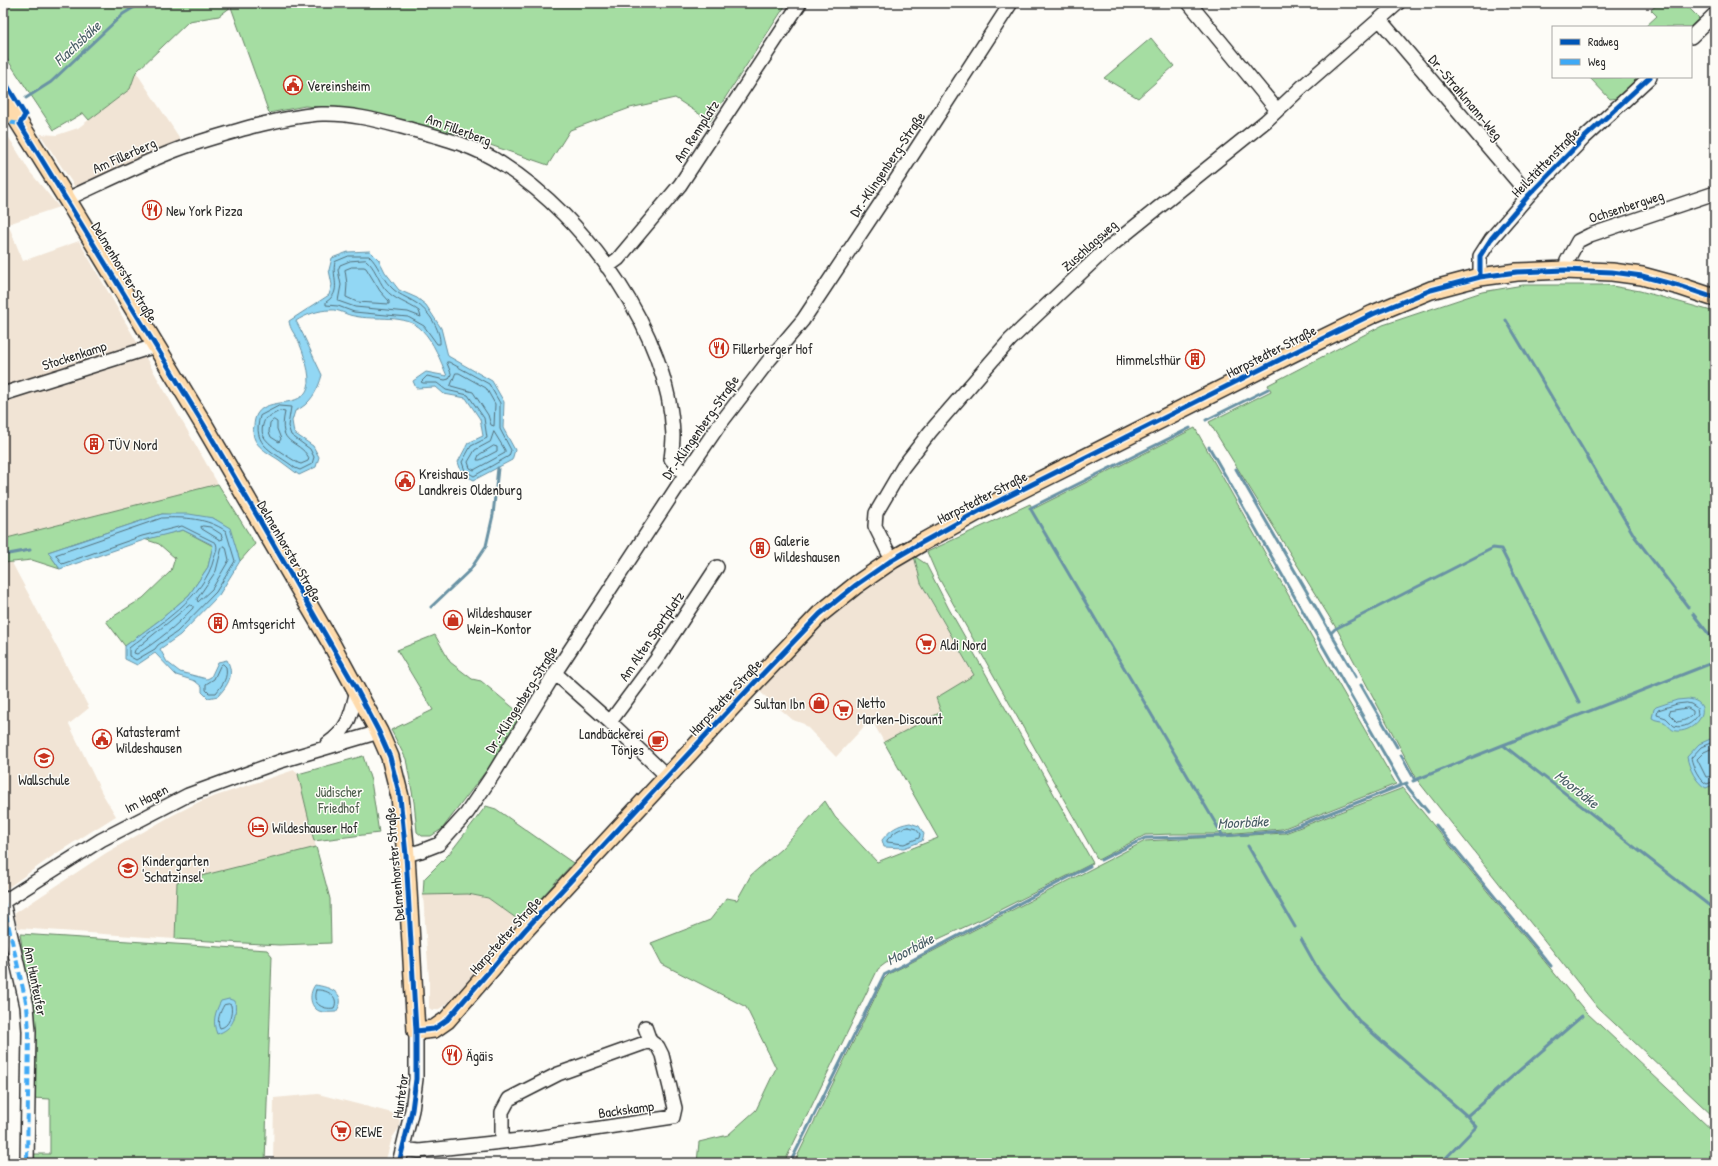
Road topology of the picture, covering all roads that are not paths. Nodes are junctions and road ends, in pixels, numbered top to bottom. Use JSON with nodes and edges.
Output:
{"nodes":[{"id":1,"x":800,"y":3,"type":"edge"},
{"id":2,"x":1011,"y":3,"type":"edge"},
{"id":3,"x":1189,"y":3,"type":"edge"},
{"id":4,"x":1398,"y":3,"type":"edge"},
{"id":5,"x":1715,"y":14,"type":"edge"},
{"id":6,"x":1380,"y":20,"type":"junction"},
{"id":7,"x":1692,"y":36,"type":"edge"},
{"id":8,"x":1649,"y":78,"type":"edge"},
{"id":9,"x":3,"y":97,"type":"edge"},
{"id":10,"x":1277,"y":110,"type":"junction"},
{"id":11,"x":1715,"y":193,"type":"edge"},
{"id":12,"x":1529,"y":195,"type":"junction"},
{"id":13,"x":67,"y":198,"type":"junction"},
{"id":14,"x":607,"y":267,"type":"junction"},
{"id":15,"x":1565,"y":270,"type":"junction"},
{"id":16,"x":1480,"y":278,"type":"junction"},
{"id":17,"x":1715,"y":298,"type":"edge"},
{"id":18,"x":155,"y":346,"type":"junction"},
{"id":19,"x":3,"y":394,"type":"edge"},
{"id":20,"x":685,"y":475,"type":"junction"},
{"id":21,"x":892,"y":560,"type":"junction"},
{"id":22,"x":717,"y":567,"type":"dead end"},
{"id":23,"x":555,"y":673,"type":"junction"},
{"id":24,"x":357,"y":690,"type":"junction"},
{"id":25,"x":610,"y":722,"type":"junction"},
{"id":26,"x":379,"y":732,"type":"junction"},
{"id":27,"x":317,"y":751,"type":"junction"},
{"id":28,"x":668,"y":776,"type":"junction"},
{"id":29,"x":406,"y":855,"type":"junction"},
{"id":30,"x":3,"y":902,"type":"edge"},
{"id":31,"x":645,"y":1027,"type":"dead end"},
{"id":32,"x":416,"y":1031,"type":"junction"},
{"id":33,"x":650,"y":1041,"type":"junction"},
{"id":34,"x":502,"y":1142,"type":"junction"},
{"id":35,"x":403,"y":1149,"type":"junction"},
{"id":36,"x":27,"y":1163,"type":"edge"},
{"id":37,"x":399,"y":1163,"type":"edge"}],
"edges":[{"from":1,"to":14,"type":"street","name":"Am Rennplatz"},
{"from":2,"to":20,"type":"street","name":"Dr.-Klingenberg-Straße"},
{"from":3,"to":10,"type":"street"},
{"from":4,"to":6,"type":"street","name":"Zuschlagsweg"},
{"from":5,"to":7,"type":"street"},
{"from":6,"to":10,"type":"street","name":"Zuschlagsweg"},
{"from":6,"to":12,"type":"street","name":"Dr.-Strahlmann-Weg"},
{"from":8,"to":12,"type":"street","name":"Heilstättenstraße"},
{"from":9,"to":13,"type":"main road","name":"Delmenhorster Straße"},
{"from":10,"to":21,"type":"street","name":"Zuschlagsweg"},
{"from":11,"to":15,"type":"street","name":"Ochsenbergweg"},
{"from":12,"to":16,"type":"street","name":"Heilstättenstraße"},
{"from":13,"to":14,"type":"street","name":"Am Fillerberg"},
{"from":13,"to":18,"type":"main road","name":"Delmenhorster Straße"},
{"from":14,"to":20,"type":"street","name":"Am Fillerberg"},
{"from":15,"to":16,"type":"main road","name":"Harpstedter Straße"},
{"from":15,"to":17,"type":"main road","name":"Harpstedter Straße"},
{"from":16,"to":21,"type":"main road","name":"Harpstedter Straße"},
{"from":18,"to":19,"type":"street","name":"Stockenkamp"},
{"from":18,"to":24,"type":"main road","name":"Delmenhorster Straße"},
{"from":20,"to":23,"type":"street","name":"Dr.-Klingenberg-Straße"},
{"from":21,"to":28,"type":"main road","name":"Harpstedter Straße"},
{"from":22,"to":25,"type":"street","name":"Am Alten Sportplatz"},
{"from":23,"to":25,"type":"street"},
{"from":23,"to":29,"type":"street","name":"Dr.-Klingenberg-Straße"},
{"from":24,"to":26,"type":"main road","name":"Delmenhorster Straße"},
{"from":24,"to":27,"type":"street","name":"Im Hagen"},
{"from":25,"to":28,"type":"street"},
{"from":26,"to":27,"type":"street","name":"Im Hagen"},
{"from":26,"to":29,"type":"main road","name":"Delmenhorster Straße"},
{"from":27,"to":30,"type":"street","name":"Im Hagen"},
{"from":28,"to":32,"type":"main road","name":"Harpstedter Straße"},
{"from":29,"to":32,"type":"main road","name":"Delmenhorster Straße"},
{"from":30,"to":36,"type":"street","name":"Am Hunteufer"},
{"from":31,"to":33,"type":"street","name":"Backskamp"},
{"from":32,"to":35,"type":"street","name":"Huntetor"},
{"from":33,"to":34,"type":"street"},
{"from":33,"to":34,"type":"street","name":"Backskamp"},
{"from":34,"to":35,"type":"street","name":"Backskamp"},
{"from":35,"to":37,"type":"street","name":"Huntetor"}]}
